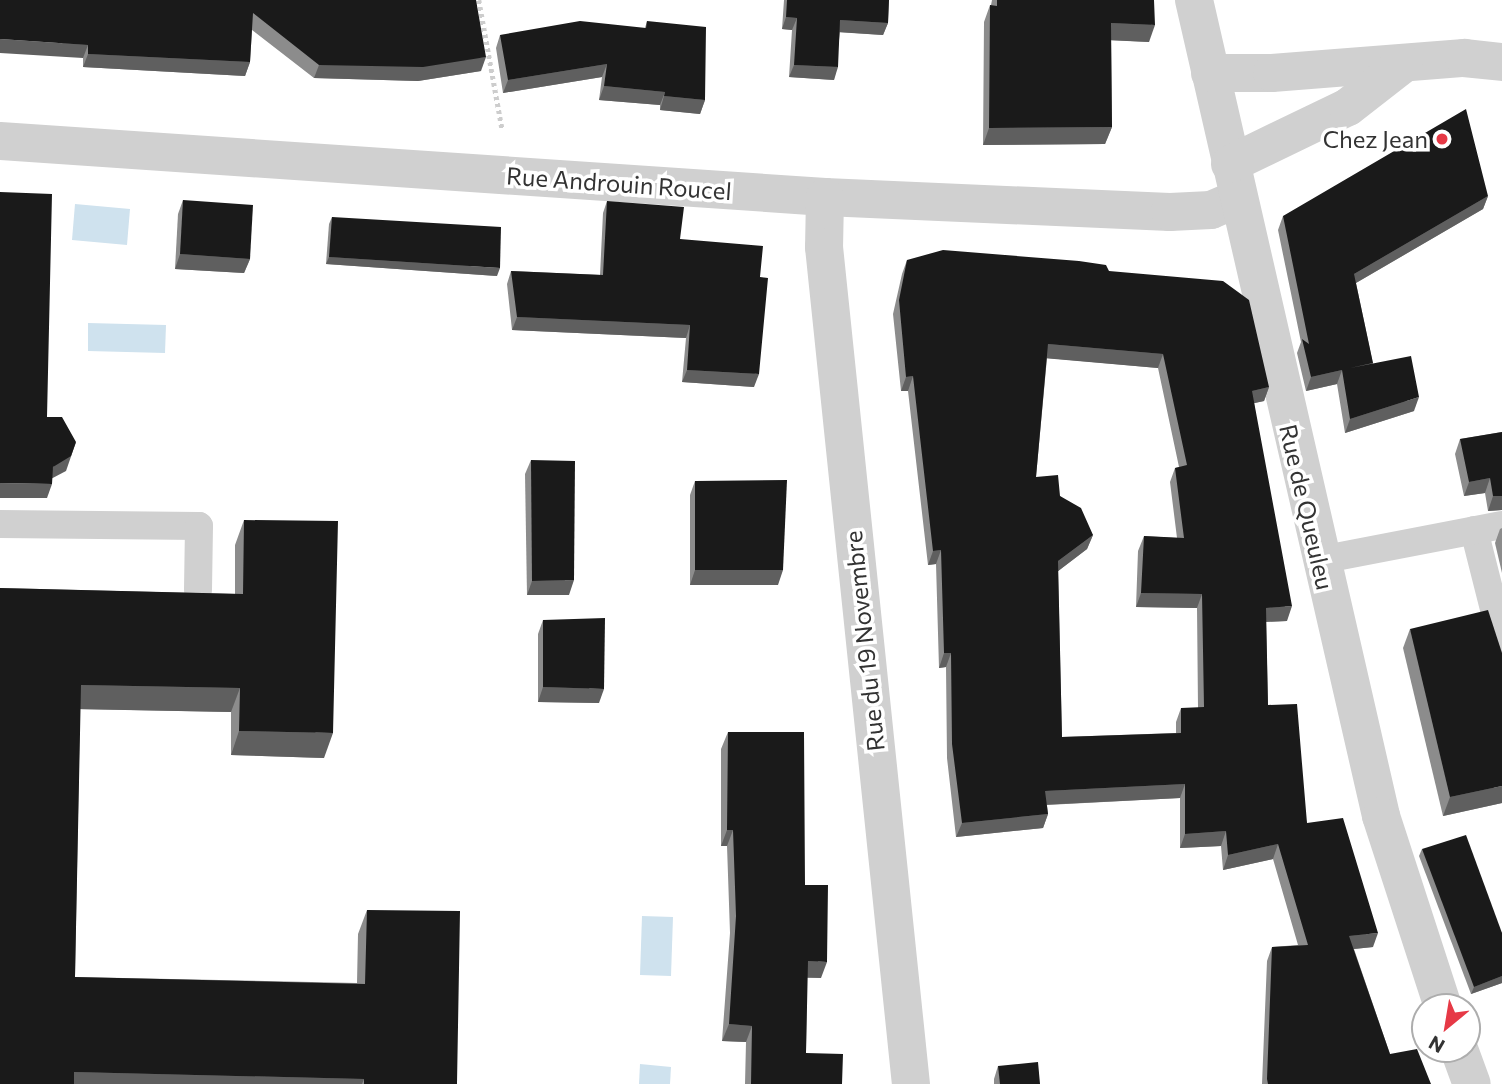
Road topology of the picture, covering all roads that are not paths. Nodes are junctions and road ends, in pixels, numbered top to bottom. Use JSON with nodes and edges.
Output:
{"nodes":[{"id":1,"x":1194,"y":0,"type":"edge"},
{"id":2,"x":1502,"y":61,"type":"edge"},
{"id":3,"x":1403,"y":64,"type":"junction"},
{"id":4,"x":1210,"y":72,"type":"junction"},
{"id":5,"x":0,"y":141,"type":"edge"},
{"id":6,"x":1233,"y":181,"type":"junction"},
{"id":7,"x":825,"y":197,"type":"junction"},
{"id":8,"x":0,"y":524,"type":"edge"},
{"id":9,"x":1502,"y":525,"type":"edge"},
{"id":10,"x":1474,"y":530,"type":"junction"},
{"id":11,"x":1320,"y":560,"type":"junction"},
{"id":12,"x":198,"y":590,"type":"edge"},
{"id":13,"x":1502,"y":641,"type":"edge"},
{"id":14,"x":1438,"y":993,"type":"edge"},
{"id":15,"x":1464,"y":1063,"type":"edge"},
{"id":16,"x":911,"y":1084,"type":"edge"},
{"id":17,"x":1472,"y":1084,"type":"edge"}],
"edges":[{"from":1,"to":4,"type":"street","name":"Rue de Queuleu"},
{"from":2,"to":3,"type":"street"},
{"from":3,"to":4,"type":"street"},
{"from":3,"to":6,"type":"street","name":"Rue Androuin Roucel"},
{"from":4,"to":6,"type":"street","name":"Rue de Queuleu"},
{"from":5,"to":7,"type":"street","name":"Rue Androuin Roucel"},
{"from":6,"to":7,"type":"street","name":"Rue Androuin Roucel"},
{"from":6,"to":11,"type":"street","name":"Rue de Queuleu"},
{"from":7,"to":16,"type":"street","name":"Rue du 19 Novembre"},
{"from":8,"to":12,"type":"lane"},
{"from":9,"to":10,"type":"lane"},
{"from":10,"to":11,"type":"lane"},
{"from":10,"to":13,"type":"lane"},
{"from":11,"to":14,"type":"street","name":"Rue de Queuleu"},
{"from":15,"to":17,"type":"street"}]}
